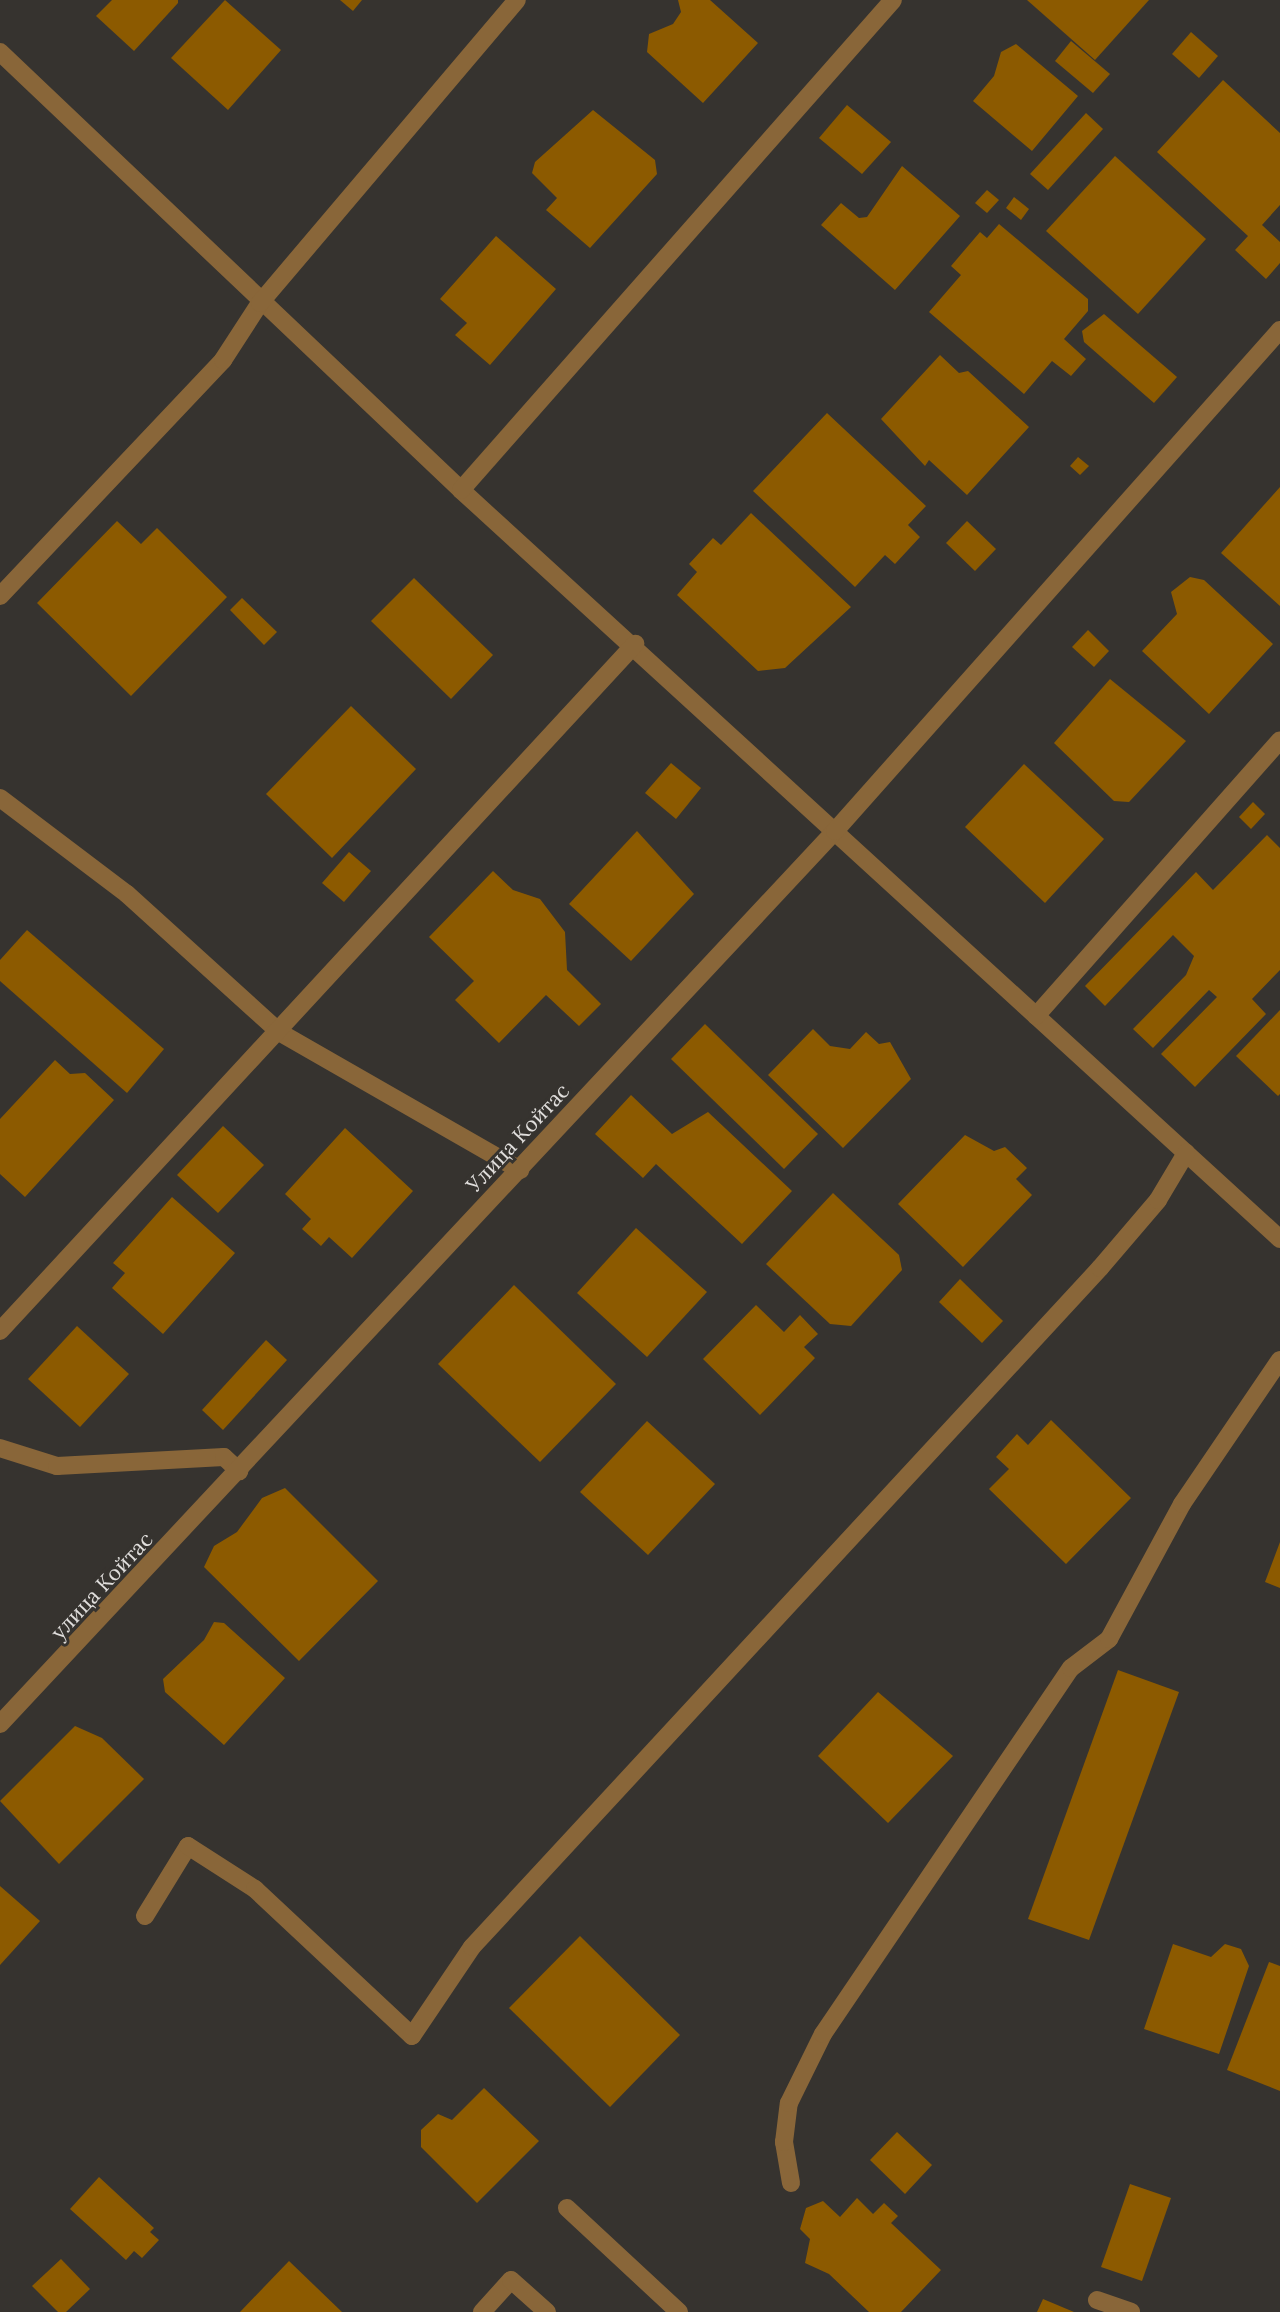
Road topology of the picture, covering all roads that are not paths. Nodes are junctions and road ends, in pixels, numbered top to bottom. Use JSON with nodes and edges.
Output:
{"nodes":[{"id":1,"x":517,"y":0,"type":"edge"},
{"id":2,"x":893,"y":0,"type":"edge"},
{"id":3,"x":0,"y":52,"type":"edge"},
{"id":4,"x":260,"y":303,"type":"junction"},
{"id":5,"x":1280,"y":330,"type":"edge"},
{"id":6,"x":461,"y":490,"type":"junction"},
{"id":7,"x":0,"y":596,"type":"edge"},
{"id":8,"x":635,"y":644,"type":"junction"},
{"id":9,"x":1280,"y":740,"type":"edge"},
{"id":10,"x":0,"y":798,"type":"edge"},
{"id":11,"x":835,"y":831,"type":"junction"},
{"id":12,"x":1036,"y":1016,"type":"junction"},
{"id":13,"x":279,"y":1032,"type":"junction"},
{"id":14,"x":1186,"y":1153,"type":"junction"},
{"id":15,"x":520,"y":1170,"type":"junction"},
{"id":16,"x":1280,"y":1239,"type":"edge"},
{"id":17,"x":0,"y":1331,"type":"edge"},
{"id":18,"x":1280,"y":1360,"type":"edge"},
{"id":19,"x":0,"y":1448,"type":"edge"},
{"id":20,"x":237,"y":1473,"type":"junction"},
{"id":21,"x":0,"y":1724,"type":"edge"},
{"id":22,"x":145,"y":1916,"type":"dead end"},
{"id":23,"x":791,"y":2183,"type":"dead end"},
{"id":24,"x":567,"y":2207,"type":"dead end"},
{"id":25,"x":1097,"y":2300,"type":"dead end"},
{"id":26,"x":482,"y":2312,"type":"edge"},
{"id":27,"x":547,"y":2312,"type":"edge"},
{"id":28,"x":679,"y":2312,"type":"edge"},
{"id":29,"x":1131,"y":2312,"type":"edge"}],
"edges":[{"from":1,"to":4,"type":"street"},
{"from":2,"to":6,"type":"street"},
{"from":3,"to":4,"type":"street"},
{"from":4,"to":6,"type":"street"},
{"from":4,"to":7,"type":"street"},
{"from":5,"to":11,"type":"street","name":"Улица Койтас"},
{"from":6,"to":8,"type":"street"},
{"from":8,"to":11,"type":"street"},
{"from":8,"to":13,"type":"street"},
{"from":9,"to":12,"type":"street"},
{"from":10,"to":13,"type":"street"},
{"from":11,"to":12,"type":"street"},
{"from":11,"to":15,"type":"street","name":"Улица Койтас"},
{"from":12,"to":14,"type":"street"},
{"from":13,"to":15,"type":"street"},
{"from":13,"to":17,"type":"street"},
{"from":14,"to":16,"type":"street"},
{"from":14,"to":22,"type":"street"},
{"from":15,"to":20,"type":"street","name":"Улица Койтас"},
{"from":18,"to":23,"type":"street"},
{"from":19,"to":20,"type":"street"},
{"from":20,"to":21,"type":"street","name":"улица Койтас"},
{"from":24,"to":28,"type":"street"},
{"from":25,"to":29,"type":"street"},
{"from":26,"to":27,"type":"street"}]}
